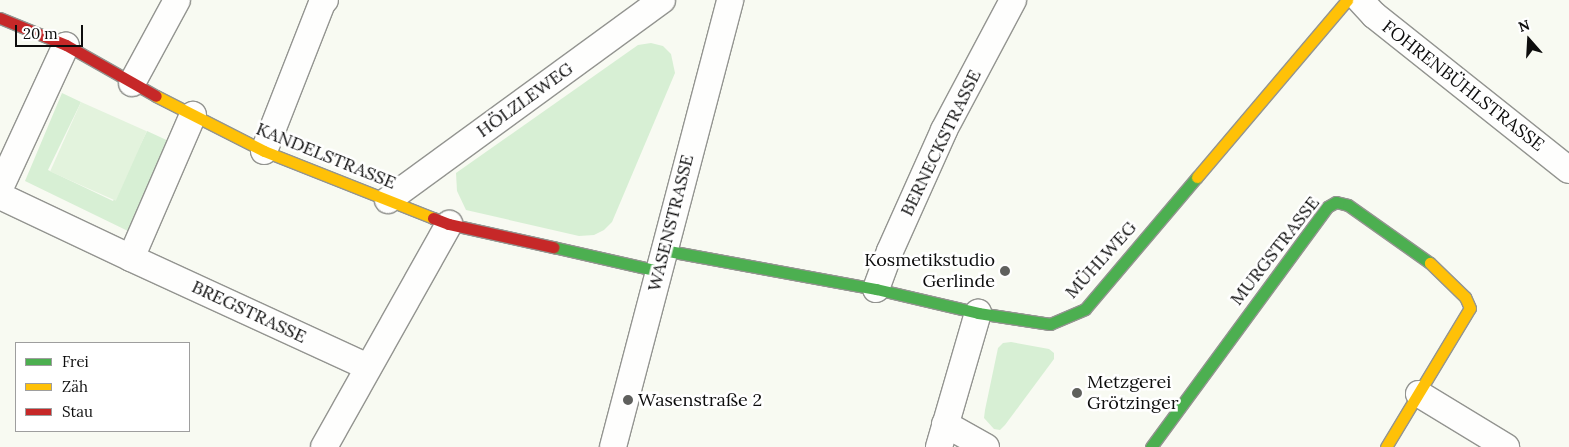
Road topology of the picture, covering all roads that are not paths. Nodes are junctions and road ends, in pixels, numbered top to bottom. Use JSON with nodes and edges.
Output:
{"nodes":[{"id":1,"x":177,"y":0,"type":"edge"},
{"id":2,"x":325,"y":0,"type":"edge"},
{"id":3,"x":662,"y":0,"type":"edge"},
{"id":4,"x":1013,"y":0,"type":"edge"},
{"id":5,"x":1347,"y":0,"type":"edge"},
{"id":6,"x":1360,"y":0,"type":"edge"},
{"id":7,"x":722,"y":3,"type":"edge"},
{"id":8,"x":0,"y":18,"type":"edge"},
{"id":9,"x":66,"y":45,"type":"junction"},
{"id":10,"x":132,"y":83,"type":"junction"},
{"id":11,"x":193,"y":115,"type":"junction"},
{"id":12,"x":264,"y":151,"type":"junction"},
{"id":13,"x":1569,"y":170,"type":"edge"},
{"id":14,"x":0,"y":188,"type":"edge"},
{"id":15,"x":0,"y":196,"type":"edge"},
{"id":16,"x":388,"y":200,"type":"junction"},
{"id":17,"x":449,"y":224,"type":"junction"},
{"id":18,"x":131,"y":258,"type":"junction"},
{"id":19,"x":661,"y":261,"type":"junction"},
{"id":20,"x":876,"y":289,"type":"junction"},
{"id":21,"x":978,"y":313,"type":"junction"},
{"id":22,"x":368,"y":367,"type":"junction"},
{"id":23,"x":1419,"y":394,"type":"junction"},
{"id":24,"x":942,"y":435,"type":"edge"},
{"id":25,"x":324,"y":447,"type":"edge"},
{"id":26,"x":613,"y":447,"type":"edge"},
{"id":27,"x":986,"y":447,"type":"edge"},
{"id":28,"x":1151,"y":447,"type":"edge"},
{"id":29,"x":1386,"y":447,"type":"edge"},
{"id":30,"x":1506,"y":447,"type":"edge"}],
"edges":[{"from":1,"to":10,"type":"street"},
{"from":2,"to":12,"type":"street"},
{"from":3,"to":16,"type":"street","name":"HÖLZLEWEG"},
{"from":4,"to":20,"type":"street","name":"BERNECKSTRASSE"},
{"from":5,"to":21,"type":"street","name":"MÜHLWEG"},
{"from":6,"to":13,"type":"street","name":"FOHRENBÜHLSTRASSE"},
{"from":7,"to":19,"type":"street","name":"WASENSTRASSE"},
{"from":8,"to":9,"type":"street","name":"KANDELSTRASSE"},
{"from":9,"to":10,"type":"street","name":"KANDELSTRASSE"},
{"from":9,"to":14,"type":"street"},
{"from":10,"to":11,"type":"street","name":"KANDELSTRASSE"},
{"from":11,"to":12,"type":"street","name":"KANDELSTRASSE"},
{"from":11,"to":18,"type":"street"},
{"from":12,"to":16,"type":"street","name":"KANDELSTRASSE"},
{"from":15,"to":18,"type":"street","name":"BREGSTRASSE"},
{"from":16,"to":17,"type":"street","name":"KANDELSTRASSE"},
{"from":17,"to":19,"type":"street","name":"KANDELSTRASSE"},
{"from":17,"to":22,"type":"street"},
{"from":18,"to":22,"type":"street","name":"BREGSTRASSE"},
{"from":19,"to":20,"type":"street","name":"MÜHLWEG"},
{"from":19,"to":26,"type":"street","name":"WASENSTRASSE"},
{"from":20,"to":21,"type":"street","name":"MÜHLWEG"},
{"from":21,"to":24,"type":"street"},
{"from":22,"to":25,"type":"street"},
{"from":23,"to":28,"type":"street","name":"MURGSTRASSE"},
{"from":23,"to":29,"type":"street"},
{"from":23,"to":30,"type":"street"},
{"from":24,"to":27,"type":"street"}]}
